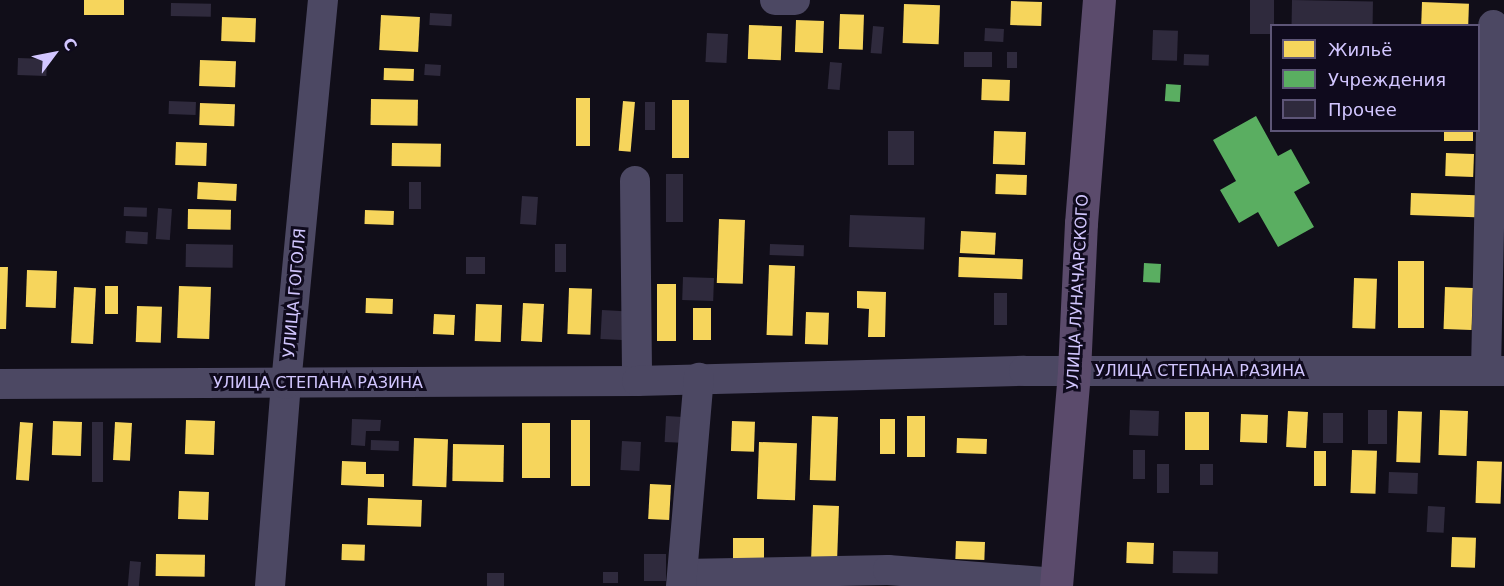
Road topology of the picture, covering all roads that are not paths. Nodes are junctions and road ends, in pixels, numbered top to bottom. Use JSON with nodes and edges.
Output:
{"nodes":[{"id":1,"x":323,"y":0,"type":"edge"},
{"id":2,"x":775,"y":0,"type":"edge"},
{"id":3,"x":795,"y":0,"type":"edge"},
{"id":4,"x":1099,"y":0,"type":"edge"},
{"id":5,"x":1493,"y":25,"type":"dead end"},
{"id":6,"x":635,"y":181,"type":"dead end"},
{"id":7,"x":1495,"y":371,"type":"edge"},
{"id":8,"x":1074,"y":372,"type":"junction"},
{"id":9,"x":699,"y":378,"type":"junction"},
{"id":10,"x":637,"y":381,"type":"junction"},
{"id":11,"x":0,"y":384,"type":"edge"},
{"id":12,"x":286,"y":384,"type":"junction"},
{"id":13,"x":682,"y":580,"type":"edge"},
{"id":14,"x":1056,"y":585,"type":"edge"},
{"id":15,"x":270,"y":586,"type":"edge"}],
"edges":[{"from":1,"to":12,"type":"street","name":"УЛИЦА ГОГОЛЯ"},
{"from":2,"to":3,"type":"street"},
{"from":4,"to":8,"type":"main road","name":"УЛИЦА ЛУНАЧАРСКОГО"},
{"from":5,"to":7,"type":"street","name":"УЛИЦА СТЕПАНА РАЗИНА"},
{"from":6,"to":10,"type":"street"},
{"from":7,"to":8,"type":"street","name":"УЛИЦА СТЕПАНА РАЗИНА"},
{"from":8,"to":9,"type":"street","name":"УЛИЦА СТЕПАНА РАЗИНА"},
{"from":8,"to":14,"type":"main road","name":"УЛИЦА ЛУНАЧАРСКОГО"},
{"from":9,"to":10,"type":"street","name":"УЛИЦА СТЕПАНА РАЗИНА"},
{"from":9,"to":13,"type":"street"},
{"from":10,"to":12,"type":"street","name":"УЛИЦА СТЕПАНА РАЗИНА"},
{"from":11,"to":12,"type":"street","name":"УЛИЦА СТЕПАНА РАЗИНА"},
{"from":12,"to":15,"type":"street","name":"УЛИЦА ГОГОЛЯ"},
{"from":13,"to":14,"type":"street","name":"УЛИЦА ЛУНАЧАРСКОГО"}]}
